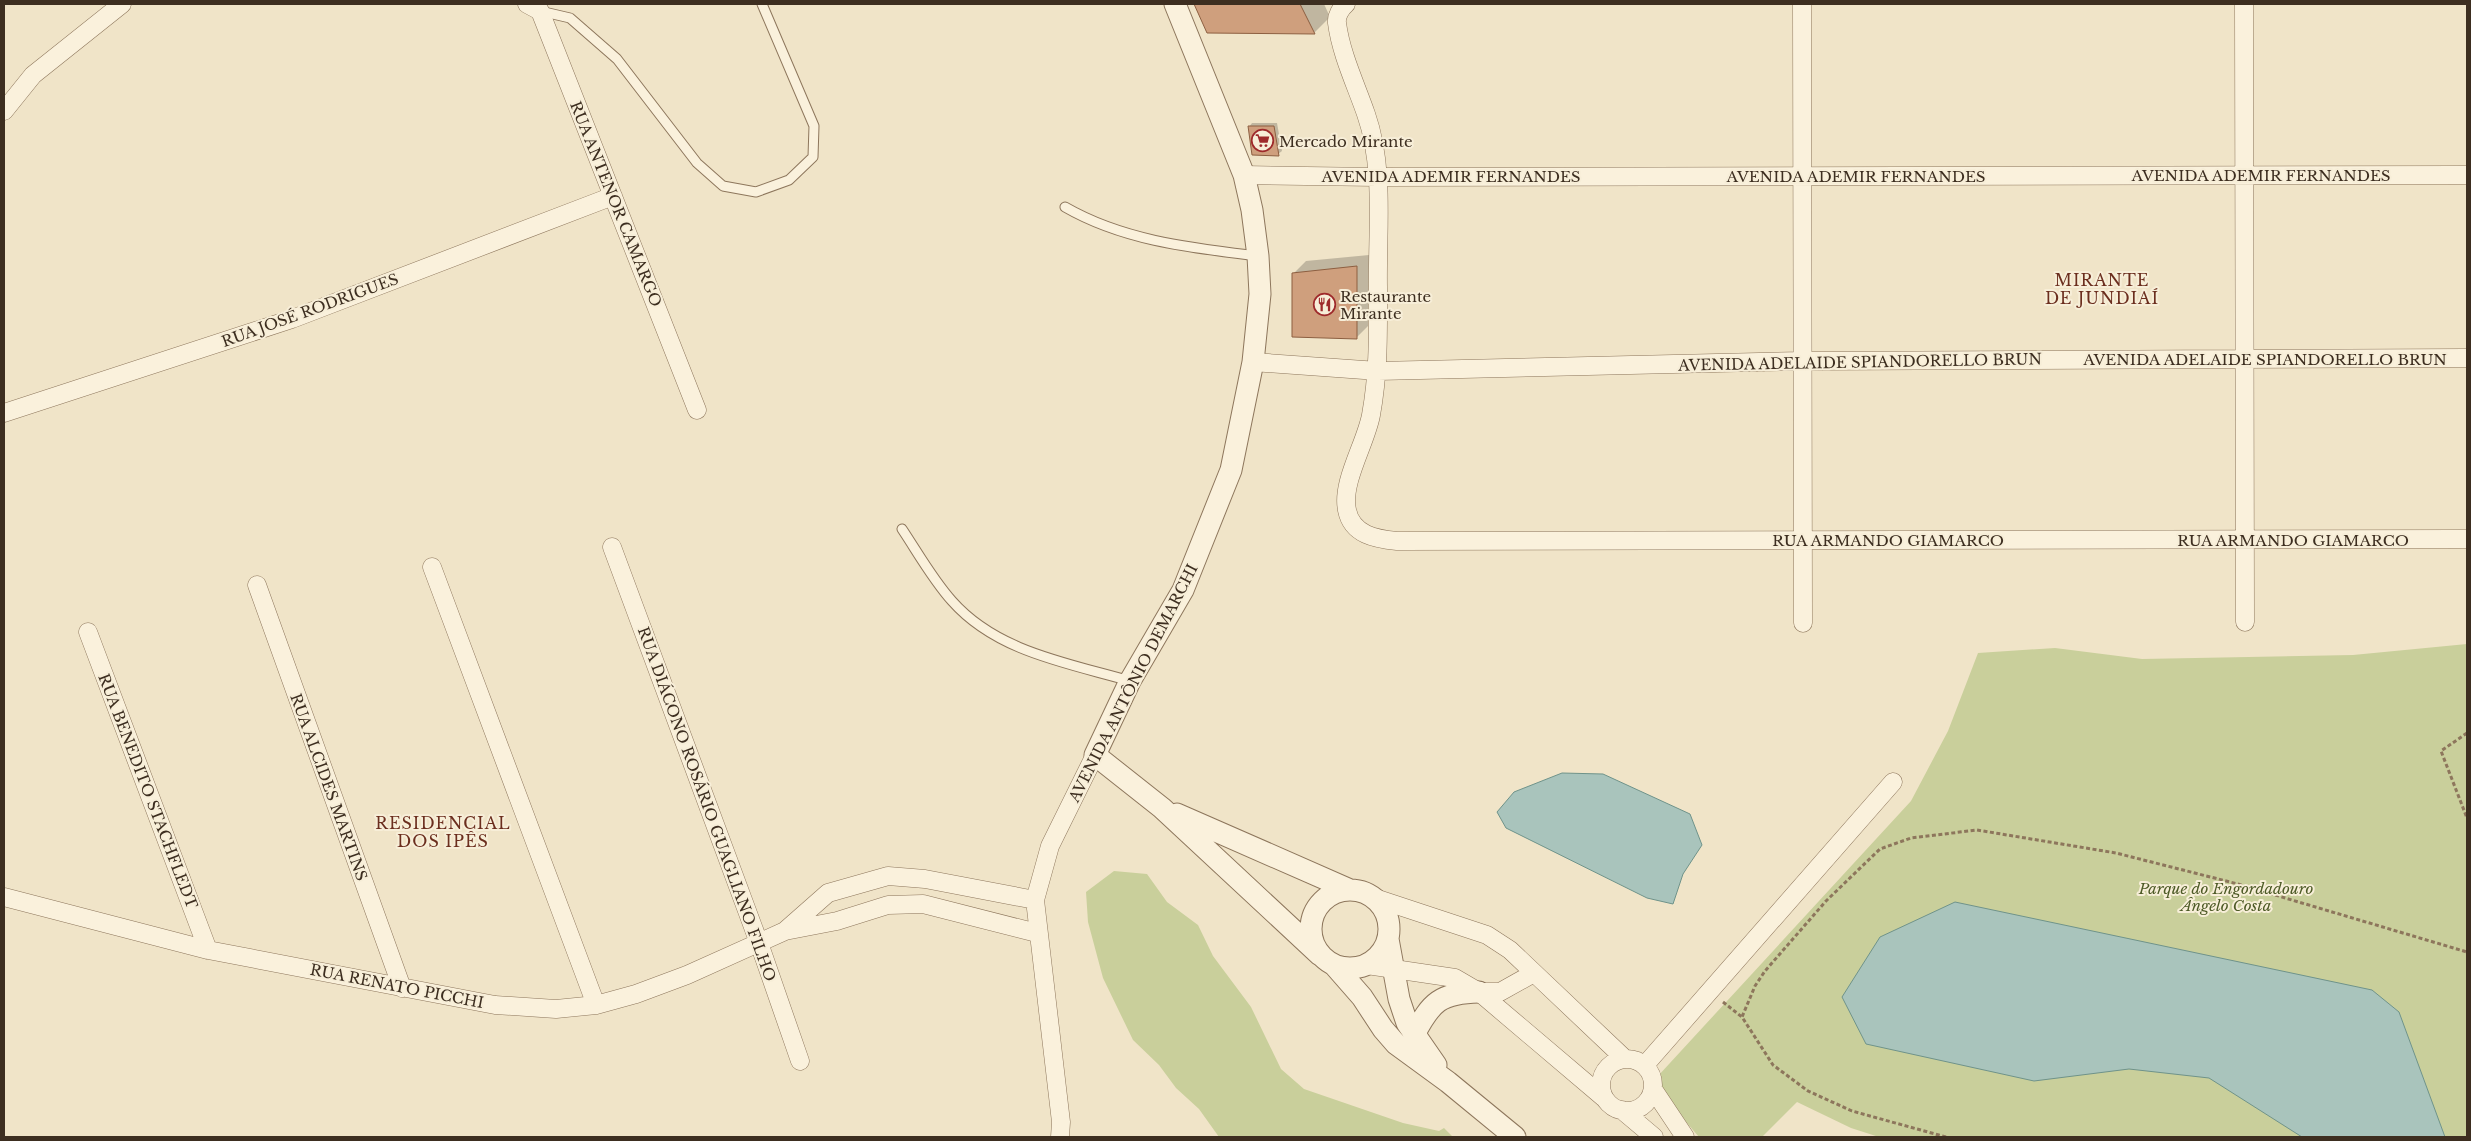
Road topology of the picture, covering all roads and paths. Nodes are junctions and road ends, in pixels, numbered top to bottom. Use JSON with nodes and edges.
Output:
{"nodes":[{"id":1,"x":122,"y":4,"type":"edge"},
{"id":2,"x":762,"y":4,"type":"edge"},
{"id":3,"x":1175,"y":4,"type":"edge"},
{"id":4,"x":1346,"y":4,"type":"edge"},
{"id":5,"x":1802,"y":4,"type":"edge"},
{"id":6,"x":2244,"y":4,"type":"edge"},
{"id":7,"x":533,"y":7,"type":"edge"},
{"id":8,"x":4,"y":111,"type":"edge"},
{"id":9,"x":1244,"y":175,"type":"junction"},
{"id":10,"x":2467,"y":175,"type":"edge"},
{"id":11,"x":1802,"y":176,"type":"junction"},
{"id":12,"x":2244,"y":176,"type":"junction"},
{"id":13,"x":1377,"y":177,"type":"junction"},
{"id":14,"x":613,"y":196,"type":"junction"},
{"id":15,"x":1066,"y":208,"type":"dead end"},
{"id":16,"x":1258,"y":256,"type":"junction"},
{"id":17,"x":2467,"y":358,"type":"edge"},
{"id":18,"x":2245,"y":360,"type":"junction"},
{"id":19,"x":1802,"y":361,"type":"junction"},
{"id":20,"x":1253,"y":362,"type":"junction"},
{"id":21,"x":1378,"y":371,"type":"junction"},
{"id":22,"x":698,"y":410,"type":"dead end"},
{"id":23,"x":4,"y":413,"type":"edge"},
{"id":24,"x":902,"y":529,"type":"dead end"},
{"id":25,"x":2467,"y":539,"type":"edge"},
{"id":26,"x":1802,"y":540,"type":"junction"},
{"id":27,"x":2245,"y":540,"type":"junction"},
{"id":28,"x":612,"y":547,"type":"dead end"},
{"id":29,"x":432,"y":567,"type":"dead end"},
{"id":30,"x":257,"y":585,"type":"dead end"},
{"id":31,"x":2245,"y":622,"type":"dead end"},
{"id":32,"x":1803,"y":623,"type":"dead end"},
{"id":33,"x":88,"y":632,"type":"dead end"},
{"id":34,"x":1130,"y":681,"type":"junction"},
{"id":35,"x":2467,"y":733,"type":"edge"},
{"id":36,"x":1095,"y":755,"type":"junction"},
{"id":37,"x":1893,"y":782,"type":"dead end"},
{"id":38,"x":1162,"y":808,"type":"junction"},
{"id":39,"x":2467,"y":818,"type":"edge"},
{"id":40,"x":1348,"y":889,"type":"junction"},
{"id":41,"x":4,"y":897,"type":"edge"},
{"id":42,"x":1375,"y":898,"type":"junction"},
{"id":43,"x":1035,"y":900,"type":"junction"},
{"id":44,"x":785,"y":931,"type":"junction"},
{"id":45,"x":1037,"y":933,"type":"junction"},
{"id":46,"x":1388,"y":939,"type":"junction"},
{"id":47,"x":759,"y":943,"type":"junction"},
{"id":48,"x":208,"y":950,"type":"junction"},
{"id":49,"x":2467,"y":952,"type":"edge"},
{"id":50,"x":1327,"y":960,"type":"junction"},
{"id":51,"x":1367,"y":965,"type":"junction"},
{"id":52,"x":1395,"y":968,"type":"junction"},
{"id":53,"x":1534,"y":973,"type":"junction"},
{"id":54,"x":402,"y":988,"type":"junction"},
{"id":55,"x":1479,"y":992,"type":"junction"},
{"id":56,"x":1710,"y":992,"type":"junction"},
{"id":57,"x":596,"y":1005,"type":"junction"},
{"id":58,"x":1742,"y":1017,"type":"junction"},
{"id":59,"x":1414,"y":1035,"type":"junction"},
{"id":60,"x":1625,"y":1058,"type":"junction"},
{"id":61,"x":800,"y":1061,"type":"dead end"},
{"id":62,"x":1645,"y":1065,"type":"junction"},
{"id":63,"x":1448,"y":1082,"type":"junction"},
{"id":64,"x":1653,"y":1089,"type":"junction"},
{"id":65,"x":1604,"y":1098,"type":"junction"},
{"id":66,"x":1622,"y":1110,"type":"junction"},
{"id":67,"x":1060,"y":1137,"type":"edge"},
{"id":68,"x":1515,"y":1137,"type":"edge"},
{"id":69,"x":1654,"y":1137,"type":"edge"},
{"id":70,"x":1685,"y":1137,"type":"edge"},
{"id":71,"x":1946,"y":1137,"type":"edge"}],
"edges":[{"from":1,"to":8,"type":"street"},
{"from":2,"to":7,"type":"lane"},
{"from":3,"to":9,"type":"street","name":"AVENIDA ANTÔNIO DEMARCHI"},
{"from":4,"to":13,"type":"street","name":"RUA ARMANDO GIAMARCO"},
{"from":5,"to":11,"type":"street"},
{"from":6,"to":12,"type":"street"},
{"from":7,"to":14,"type":"street","name":"RUA ANTENOR CAMARGO"},
{"from":9,"to":13,"type":"street","name":"AVENIDA ADEMIR FERNANDES"},
{"from":9,"to":16,"type":"street","name":"AVENIDA ANTÔNIO DEMARCHI"},
{"from":10,"to":12,"type":"street","name":"AVENIDA ADEMIR FERNANDES"},
{"from":11,"to":12,"type":"street","name":"AVENIDA ADEMIR FERNANDES"},
{"from":11,"to":13,"type":"street","name":"AVENIDA ADEMIR FERNANDES"},
{"from":11,"to":19,"type":"street"},
{"from":12,"to":18,"type":"street"},
{"from":13,"to":21,"type":"street","name":"RUA ARMANDO GIAMARCO"},
{"from":14,"to":22,"type":"street","name":"RUA ANTENOR CAMARGO"},
{"from":14,"to":23,"type":"street","name":"RUA JOSÉ RODRIGUES"},
{"from":15,"to":16,"type":"lane"},
{"from":16,"to":20,"type":"street","name":"AVENIDA ANTÔNIO DEMARCHI"},
{"from":17,"to":18,"type":"street","name":"AVENIDA ADELAIDE SPIANDORELLO BRUN"},
{"from":18,"to":19,"type":"street","name":"AVENIDA ADELAIDE SPIANDORELLO BRUN"},
{"from":18,"to":27,"type":"street"},
{"from":19,"to":21,"type":"street","name":"AVENIDA ADELAIDE SPIANDORELLO BRUN"},
{"from":19,"to":26,"type":"street"},
{"from":20,"to":21,"type":"street","name":"AVENIDA ADELAIDE SPIANDORELLO BRUN"},
{"from":20,"to":34,"type":"street","name":"AVENIDA ANTÔNIO DEMARCHI"},
{"from":21,"to":26,"type":"street","name":"RUA ARMANDO GIAMARCO"},
{"from":24,"to":34,"type":"lane"},
{"from":25,"to":27,"type":"street","name":"RUA ARMANDO GIAMARCO"},
{"from":26,"to":27,"type":"street","name":"RUA ARMANDO GIAMARCO"},
{"from":26,"to":32,"type":"street"},
{"from":27,"to":31,"type":"street"},
{"from":28,"to":47,"type":"street","name":"RUA DIÁCONO ROSÁRIO GUAGLIANO FILHO"},
{"from":29,"to":57,"type":"street"},
{"from":30,"to":54,"type":"street","name":"RUA ALCIDES MARTINS"},
{"from":33,"to":48,"type":"street","name":"RUA BENEDITO STACHFLEDT"},
{"from":34,"to":36,"type":"street","name":"AVENIDA ANTÔNIO DEMARCHI"},
{"from":35,"to":39,"type":"path"},
{"from":36,"to":38,"type":"street"},
{"from":36,"to":43,"type":"street","name":"AVENIDA ANTÔNIO DEMARCHI"},
{"from":37,"to":56,"type":"street"},
{"from":38,"to":40,"type":"street"},
{"from":38,"to":50,"type":"street"},
{"from":40,"to":42,"type":"street"},
{"from":40,"to":50,"type":"street"},
{"from":41,"to":48,"type":"street","name":"RUA RENATO PICCHI"},
{"from":42,"to":46,"type":"street"},
{"from":42,"to":53,"type":"street"},
{"from":43,"to":44,"type":"street","name":"RUA RENATO PICCHI"},
{"from":43,"to":45,"type":"street","name":"AVENIDA ANTÔNIO DEMARCHI"},
{"from":44,"to":45,"type":"street","name":"RUA RENATO PICCHI"},
{"from":44,"to":47,"type":"street","name":"RUA RENATO PICCHI"},
{"from":45,"to":67,"type":"street","name":"AVENIDA ANTÔNIO DEMARCHI"},
{"from":46,"to":51,"type":"street"},
{"from":46,"to":52,"type":"street"},
{"from":47,"to":57,"type":"street","name":"RUA RENATO PICCHI"},
{"from":47,"to":61,"type":"street","name":"RUA DIÁCONO ROSÁRIO GUAGLIANO FILHO"},
{"from":48,"to":54,"type":"street","name":"RUA RENATO PICCHI"},
{"from":49,"to":58,"type":"path"},
{"from":50,"to":51,"type":"street"},
{"from":50,"to":63,"type":"street"},
{"from":51,"to":52,"type":"street"},
{"from":52,"to":55,"type":"street"},
{"from":52,"to":59,"type":"street"},
{"from":53,"to":55,"type":"street"},
{"from":53,"to":60,"type":"street"},
{"from":54,"to":57,"type":"street","name":"RUA RENATO PICCHI"},
{"from":55,"to":59,"type":"street"},
{"from":55,"to":65,"type":"street"},
{"from":56,"to":58,"type":"path"},
{"from":56,"to":62,"type":"street"},
{"from":58,"to":71,"type":"path"},
{"from":59,"to":63,"type":"street"},
{"from":60,"to":62,"type":"street"},
{"from":60,"to":65,"type":"street"},
{"from":62,"to":64,"type":"street"},
{"from":63,"to":68,"type":"street"},
{"from":64,"to":66,"type":"street"},
{"from":64,"to":70,"type":"street"},
{"from":65,"to":66,"type":"street"},
{"from":66,"to":69,"type":"street"}]}
